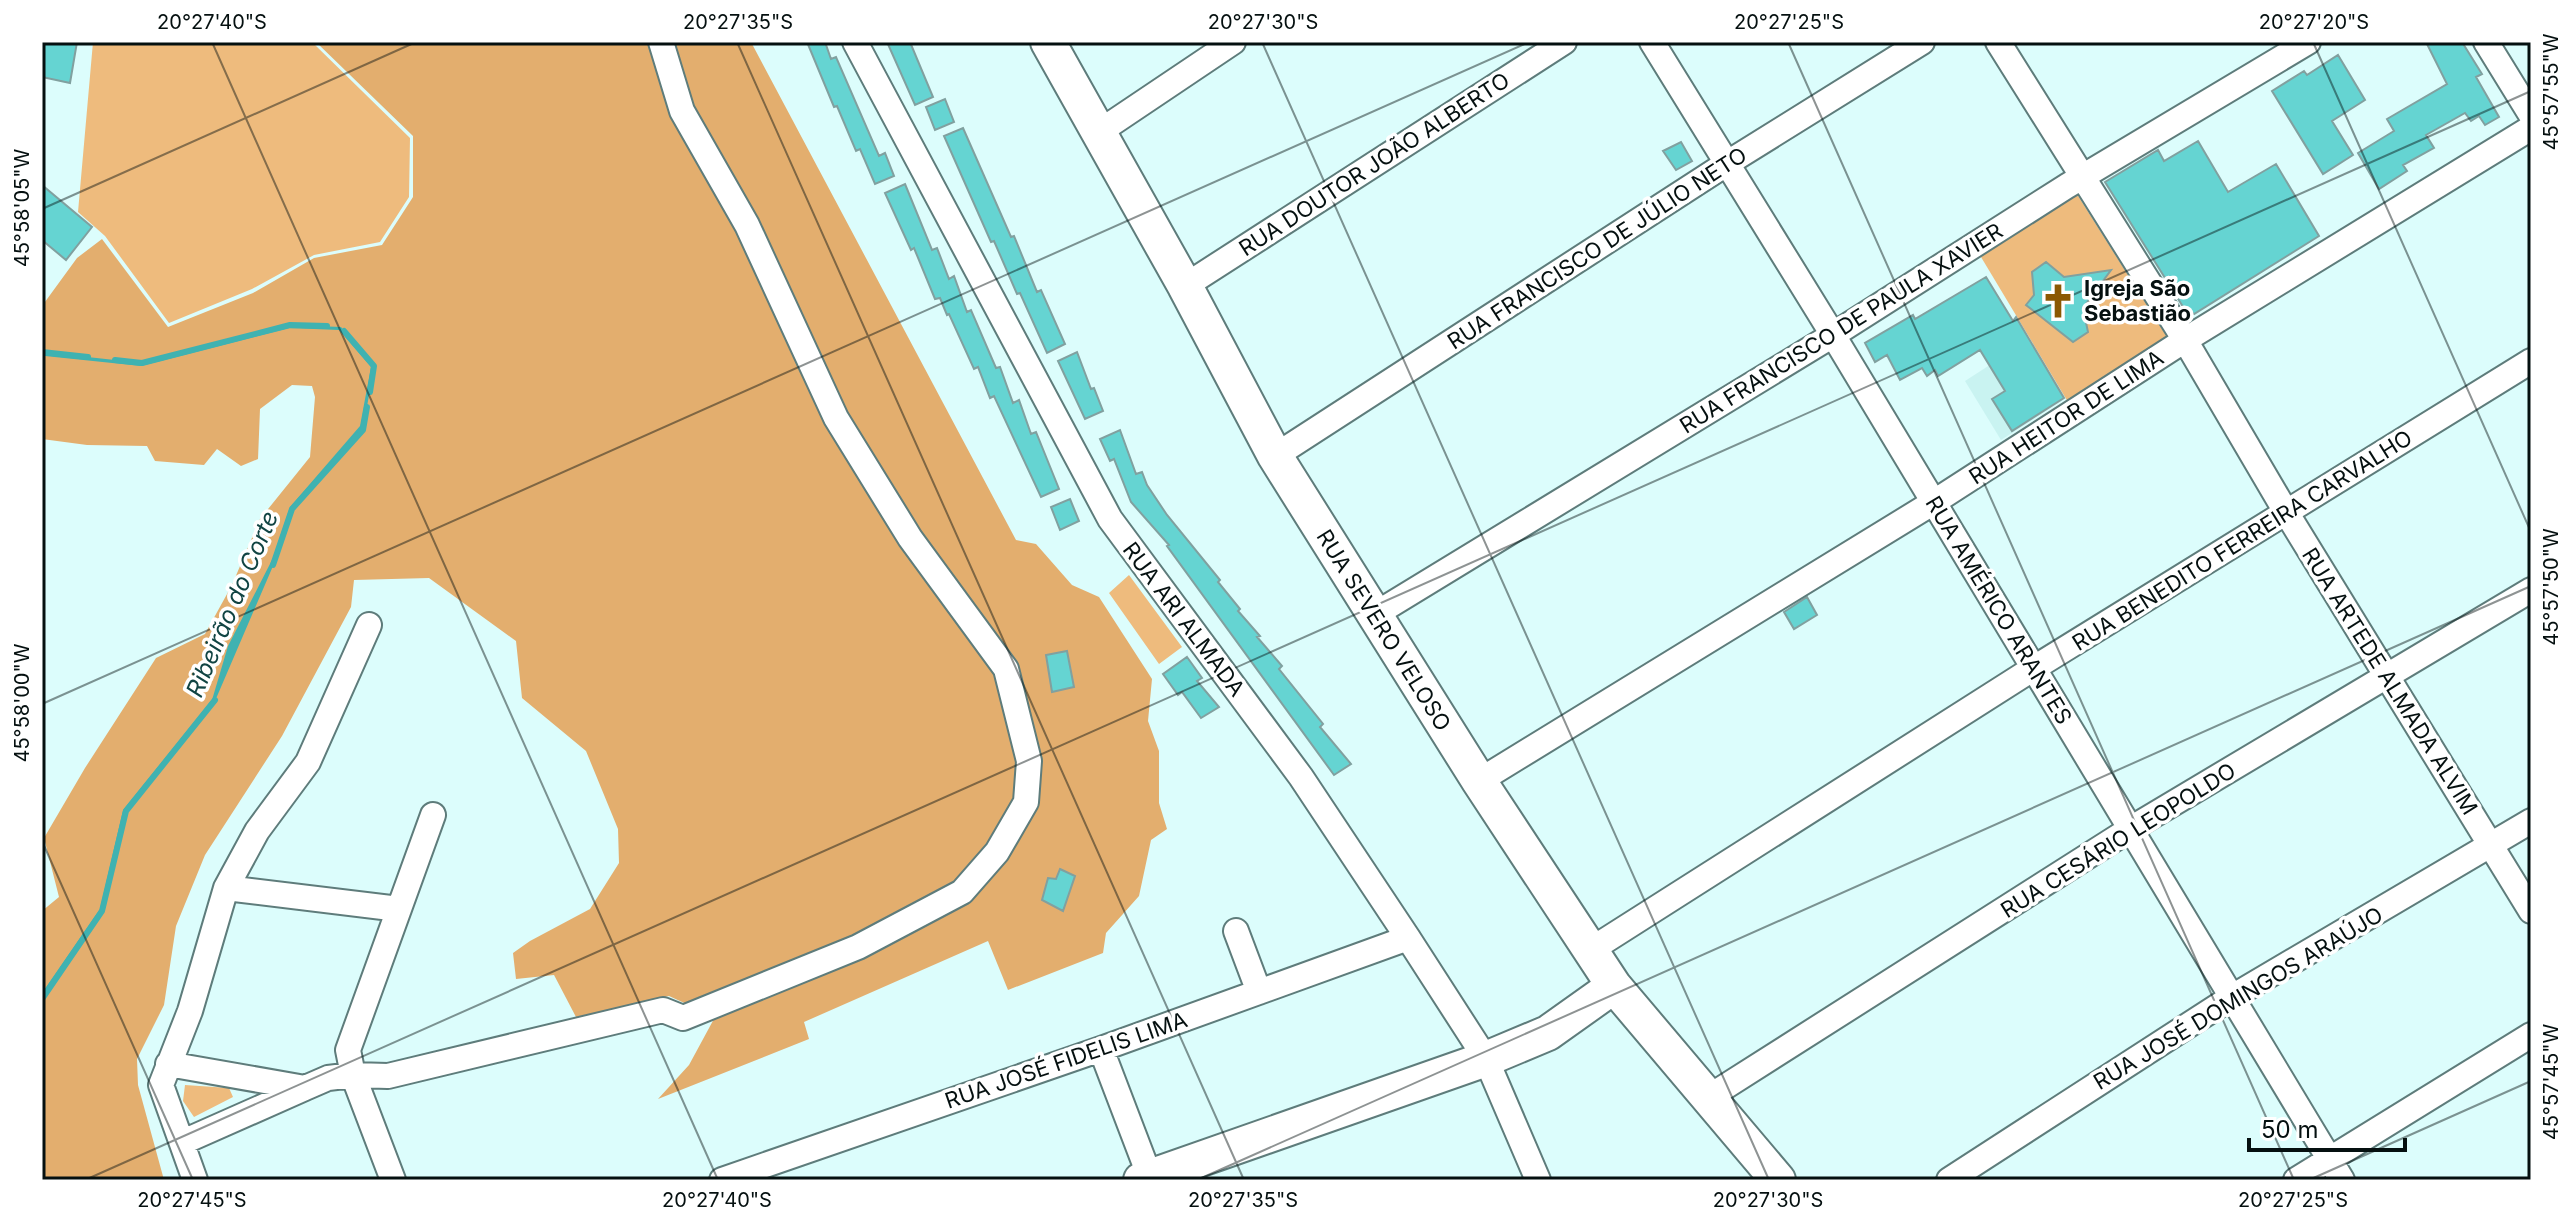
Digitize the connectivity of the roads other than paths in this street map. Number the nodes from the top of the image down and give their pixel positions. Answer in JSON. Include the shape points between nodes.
{"nodes":[{"id":1,"x":661,"y":42,"type":"edge"},
{"id":2,"x":855,"y":42,"type":"edge"},
{"id":3,"x":1048,"y":42,"type":"edge"},
{"id":4,"x":1233,"y":42,"type":"edge"},
{"id":5,"x":1564,"y":42,"type":"edge"},
{"id":6,"x":1652,"y":42,"type":"edge"},
{"id":7,"x":1922,"y":42,"type":"edge"},
{"id":8,"x":1998,"y":42,"type":"edge"},
{"id":9,"x":2308,"y":42,"type":"edge"},
{"id":10,"x":2486,"y":42,"type":"edge"},
{"id":11,"x":2531,"y":115,"type":"edge"},
{"id":12,"x":2531,"y":128,"type":"edge"},
{"id":13,"x":1099,"y":132,"type":"junction"},
{"id":14,"x":1726,"y":164,"type":"junction"},
{"id":15,"x":2083,"y":177,"type":"junction"},
{"id":16,"x":1185,"y":286,"type":"junction"},
{"id":17,"x":1833,"y":335,"type":"junction"},
{"id":18,"x":2185,"y":340,"type":"junction"},
{"id":19,"x":2531,"y":361,"type":"edge"},
{"id":20,"x":1275,"y":456,"type":"junction"},
{"id":21,"x":1934,"y":502,"type":"junction"},
{"id":22,"x":2286,"y":512,"type":"junction"},
{"id":23,"x":2531,"y":590,"type":"edge"},
{"id":24,"x":1374,"y":615,"type":"junction"},
{"id":25,"x":369,"y":625,"type":"dead end"},
{"id":26,"x":2034,"y":668,"type":"junction"},
{"id":27,"x":2387,"y":678,"type":"junction"},
{"id":28,"x":1479,"y":781,"type":"junction"},
{"id":29,"x":433,"y":815,"type":"dead end"},
{"id":30,"x":2531,"y":821,"type":"edge"},
{"id":31,"x":2132,"y":828,"type":"junction"},
{"id":32,"x":2491,"y":846,"type":"junction"},
{"id":33,"x":226,"y":888,"type":"junction"},
{"id":34,"x":399,"y":909,"type":"junction"},
{"id":35,"x":2531,"y":911,"type":"edge"},
{"id":36,"x":1236,"y":931,"type":"dead end"},
{"id":37,"x":1408,"y":938,"type":"junction"},
{"id":38,"x":1589,"y":951,"type":"junction"},
{"id":39,"x":1614,"y":986,"type":"junction"},
{"id":40,"x":1259,"y":992,"type":"junction"},
{"id":41,"x":2232,"y":997,"type":"junction"},
{"id":42,"x":2531,"y":1035,"type":"edge"},
{"id":43,"x":1101,"y":1049,"type":"junction"},
{"id":44,"x":1486,"y":1059,"type":"junction"},
{"id":45,"x":168,"y":1064,"type":"junction"},
{"id":46,"x":353,"y":1075,"type":"junction"},
{"id":47,"x":305,"y":1088,"type":"junction"},
{"id":48,"x":1709,"y":1097,"type":"junction"},
{"id":49,"x":183,"y":1142,"type":"junction"},
{"id":50,"x":2330,"y":1158,"type":"junction"},
{"id":51,"x":768,"y":1172,"type":"edge"},
{"id":52,"x":1147,"y":1179,"type":"edge"},
{"id":53,"x":195,"y":1180,"type":"edge"},
{"id":54,"x":393,"y":1180,"type":"edge"},
{"id":55,"x":722,"y":1180,"type":"edge"},
{"id":56,"x":1538,"y":1180,"type":"edge"},
{"id":57,"x":1778,"y":1180,"type":"edge"},
{"id":58,"x":1949,"y":1180,"type":"edge"},
{"id":59,"x":2296,"y":1180,"type":"edge"},
{"id":60,"x":2342,"y":1180,"type":"edge"}],
"edges":[{"from":1,"to":46,"type":"street","via":[[682,111],[747,225],[836,418],[910,538],[1006,669],[1029,761],[1026,802],[997,852],[962,892],[858,947],[697,1013],[683,1018],[663,1010],[388,1076]]},
{"from":2,"to":37,"type":"street","name":"RUA ARI ALMADA","via":[[1110,519],[1301,777]]},
{"from":3,"to":13,"type":"street","name":"RUA SEVERO VELOSO"},
{"from":4,"to":13,"type":"street"},
{"from":5,"to":16,"type":"street","name":"RUA DOUTOR JOÃO ALBERTO"},
{"from":6,"to":14,"type":"street","name":"RUA AMÉRICO ARANTES"},
{"from":7,"to":14,"type":"street","name":"RUA FRANCISCO DE JÚLIO NETO"},
{"from":8,"to":15,"type":"street","name":"RUA ARTEDE ALMADA ALVIM"},
{"from":9,"to":15,"type":"street","name":"RUA FRANCISCO DE PAULA XAVIER"},
{"from":10,"to":11,"type":"street"},
{"from":12,"to":18,"type":"street","name":"RUA HEITOR DE LIMA"},
{"from":13,"to":16,"type":"street","name":"RUA SEVERO VELOSO"},
{"from":14,"to":17,"type":"street","name":"RUA AMÉRICO ARANTES"},
{"from":14,"to":20,"type":"street","name":"RUA FRANCISCO DE JÚLIO NETO"},
{"from":15,"to":17,"type":"street","name":"RUA FRANCISCO DE PAULA XAVIER"},
{"from":15,"to":18,"type":"street","name":"RUA ARTEDE ALMADA ALVIM"},
{"from":16,"to":20,"type":"street","name":"RUA SEVERO VELOSO"},
{"from":17,"to":21,"type":"street","name":"RUA AMÉRICO ARANTES"},
{"from":17,"to":24,"type":"street","name":"RUA FRANCISCO DE PAULA XAVIER"},
{"from":18,"to":21,"type":"street","name":"RUA HEITOR DE LIMA"},
{"from":18,"to":22,"type":"street","name":"RUA ARTEDE ALMADA ALVIM"},
{"from":19,"to":22,"type":"street","name":"RUA BENEDITO FERREIRA CARVALHO"},
{"from":20,"to":24,"type":"street","name":"RUA SEVERO VELOSO"},
{"from":21,"to":26,"type":"street","name":"RUA AMÉRICO ARANTES"},
{"from":21,"to":28,"type":"street","name":"RUA HEITOR DE LIMA"},
{"from":22,"to":26,"type":"street","name":"RUA BENEDITO FERREIRA CARVALHO"},
{"from":22,"to":27,"type":"street","name":"RUA ARTEDE ALMADA ALVIM"},
{"from":23,"to":27,"type":"street","name":"RUA CESÁRIO LEOPOLDO"},
{"from":24,"to":28,"type":"street","name":"RUA SEVERO VELOSO"},
{"from":25,"to":33,"type":"street","via":[[308,762],[257,831]]},
{"from":26,"to":31,"type":"street","name":"RUA AMÉRICO ARANTES"},
{"from":26,"to":38,"type":"street","name":"RUA BENEDITO FERREIRA CARVALHO"},
{"from":27,"to":31,"type":"street","name":"RUA CESÁRIO LEOPOLDO"},
{"from":27,"to":32,"type":"street","name":"RUA ARTEDE ALMADA ALVIM"},
{"from":28,"to":38,"type":"street","name":"RUA SEVERO VELOSO"},
{"from":29,"to":34,"type":"street"},
{"from":30,"to":32,"type":"street","name":"RUA JOSÉ DOMINGOS ARAÚJO"},
{"from":31,"to":41,"type":"street","name":"RUA AMÉRICO ARANTES"},
{"from":31,"to":48,"type":"street","name":"RUA CESÁRIO LEOPOLDO"},
{"from":32,"to":35,"type":"street","name":"RUA ARTEDE ALMADA ALVIM"},
{"from":32,"to":41,"type":"street","name":"RUA JOSÉ DOMINGOS ARAÚJO"},
{"from":33,"to":34,"type":"street"},
{"from":33,"to":45,"type":"street","via":[[190,1011]]},
{"from":34,"to":46,"type":"street","via":[[348,1050]]},
{"from":36,"to":40,"type":"street"},
{"from":37,"to":40,"type":"street","name":"RUA JOSÉ FIDELIS LIMA"},
{"from":37,"to":44,"type":"street","name":"RUA ARI ALMADA"},
{"from":38,"to":39,"type":"street","name":"RUA SEVERO VELOSO"},
{"from":39,"to":44,"type":"street","via":[[1548,1033]]},
{"from":39,"to":48,"type":"street","name":"RUA SEVERO VELOSO"},
{"from":40,"to":43,"type":"street","name":"RUA JOSÉ FIDELIS LIMA"},
{"from":41,"to":50,"type":"street","name":"RUA AMÉRICO ARANTES"},
{"from":41,"to":58,"type":"street","name":"RUA JOSÉ DOMINGOS ARAÚJO"},
{"from":42,"to":50,"type":"street"},
{"from":43,"to":51,"type":"street","name":"RUA JOSÉ FIDELIS LIMA"},
{"from":43,"to":52,"type":"street"},
{"from":44,"to":52,"type":"street"},
{"from":44,"to":56,"type":"street","name":"RUA ARI ALMADA"},
{"from":45,"to":47,"type":"street"},
{"from":45,"to":49,"type":"street","via":[[161,1085]]},
{"from":46,"to":47,"type":"street"},
{"from":46,"to":54,"type":"street"},
{"from":47,"to":49,"type":"street"},
{"from":48,"to":57,"type":"street","name":"RUA SEVERO VELOSO"},
{"from":49,"to":53,"type":"street"},
{"from":50,"to":59,"type":"street"},
{"from":50,"to":60,"type":"street","name":"RUA AMÉRICO ARANTES"},
{"from":51,"to":55,"type":"street","name":"RUA JOSÉ FIDELIS LIMA"}]}
